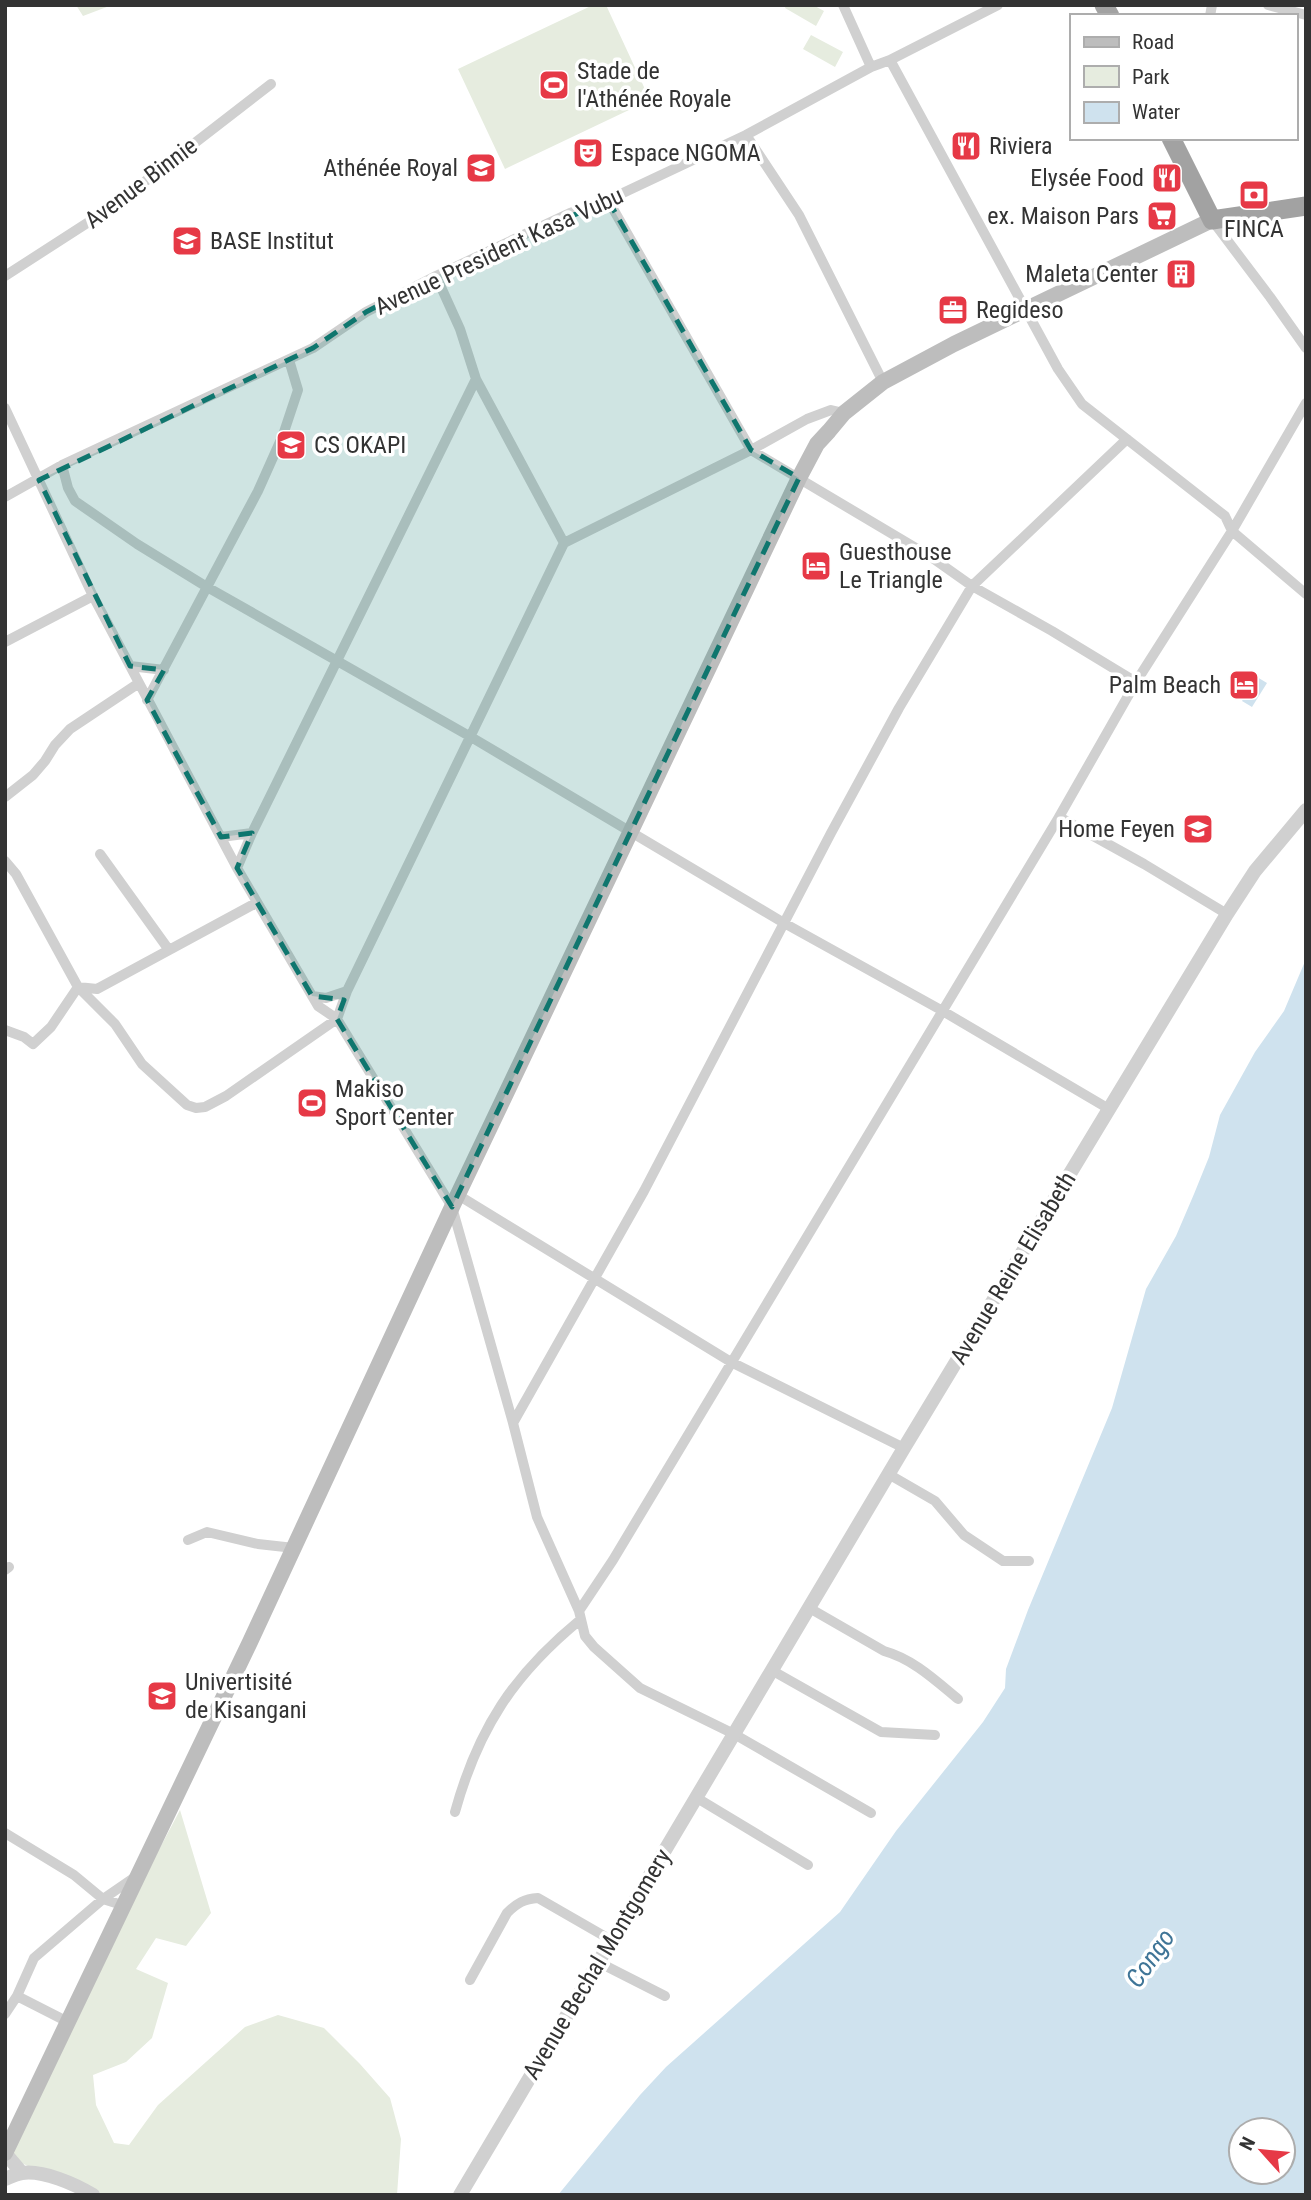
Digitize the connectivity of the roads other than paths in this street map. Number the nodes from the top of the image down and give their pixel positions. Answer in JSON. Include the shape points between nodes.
{"nodes":[{"id":1,"x":843,"y":5,"type":"edge"},
{"id":2,"x":998,"y":5,"type":"edge"},
{"id":3,"x":1268,"y":5,"type":"edge"},
{"id":4,"x":1306,"y":15,"type":"edge"},
{"id":5,"x":890,"y":60,"type":"junction"},
{"id":6,"x":871,"y":67,"type":"junction"},
{"id":7,"x":271,"y":84,"type":"dead end"},
{"id":8,"x":746,"y":135,"type":"junction"},
{"id":9,"x":1172,"y":140,"type":"edge"},
{"id":10,"x":608,"y":201,"type":"junction"},
{"id":11,"x":1306,"y":206,"type":"edge"},
{"id":12,"x":1212,"y":219,"type":"junction"},
{"id":13,"x":5,"y":276,"type":"edge"},
{"id":14,"x":436,"y":276,"type":"junction"},
{"id":15,"x":1028,"y":310,"type":"junction"},
{"id":16,"x":1306,"y":348,"type":"edge"},
{"id":17,"x":289,"y":360,"type":"junction"},
{"id":18,"x":476,"y":379,"type":"junction"},
{"id":19,"x":883,"y":382,"type":"junction"},
{"id":20,"x":1306,"y":403,"type":"edge"},
{"id":21,"x":5,"y":408,"type":"edge"},
{"id":22,"x":844,"y":414,"type":"junction"},
{"id":23,"x":1127,"y":439,"type":"junction"},
{"id":24,"x":751,"y":450,"type":"junction"},
{"id":25,"x":62,"y":465,"type":"junction"},
{"id":26,"x":799,"y":478,"type":"junction"},
{"id":27,"x":39,"y":480,"type":"junction"},
{"id":28,"x":5,"y":497,"type":"edge"},
{"id":29,"x":1232,"y":531,"type":"junction"},
{"id":30,"x":564,"y":543,"type":"junction"},
{"id":31,"x":972,"y":586,"type":"junction"},
{"id":32,"x":207,"y":587,"type":"junction"},
{"id":33,"x":1306,"y":594,"type":"edge"},
{"id":34,"x":93,"y":596,"type":"junction"},
{"id":35,"x":6,"y":640,"type":"edge"},
{"id":36,"x":337,"y":660,"type":"junction"},
{"id":37,"x":130,"y":666,"type":"junction"},
{"id":38,"x":164,"y":670,"type":"junction"},
{"id":39,"x":1136,"y":682,"type":"junction"},
{"id":40,"x":139,"y":683,"type":"junction"},
{"id":41,"x":147,"y":699,"type":"junction"},
{"id":42,"x":471,"y":737,"type":"junction"},
{"id":43,"x":5,"y":797,"type":"edge"},
{"id":44,"x":1306,"y":810,"type":"edge"},
{"id":45,"x":1059,"y":817,"type":"junction"},
{"id":46,"x":252,"y":832,"type":"junction"},
{"id":47,"x":632,"y":832,"type":"junction"},
{"id":48,"x":221,"y":837,"type":"junction"},
{"id":49,"x":100,"y":854,"type":"dead end"},
{"id":50,"x":5,"y":861,"type":"edge"},
{"id":51,"x":237,"y":868,"type":"junction"},
{"id":52,"x":256,"y":903,"type":"junction"},
{"id":53,"x":1227,"y":914,"type":"junction"},
{"id":54,"x":784,"y":923,"type":"junction"},
{"id":55,"x":169,"y":950,"type":"junction"},
{"id":56,"x":78,"y":987,"type":"junction"},
{"id":57,"x":347,"y":991,"type":"junction"},
{"id":58,"x":312,"y":996,"type":"junction"},
{"id":59,"x":942,"y":1010,"type":"junction"},
{"id":60,"x":337,"y":1019,"type":"junction"},
{"id":61,"x":5,"y":1030,"type":"edge"},
{"id":62,"x":1109,"y":1110,"type":"junction"},
{"id":63,"x":455,"y":1201,"type":"junction"},
{"id":64,"x":595,"y":1279,"type":"junction"},
{"id":65,"x":730,"y":1362,"type":"junction"},
{"id":66,"x":513,"y":1423,"type":"junction"},
{"id":67,"x":904,"y":1448,"type":"junction"},
{"id":68,"x":890,"y":1475,"type":"junction"},
{"id":69,"x":188,"y":1540,"type":"dead end"},
{"id":70,"x":294,"y":1548,"type":"junction"},
{"id":71,"x":1028,"y":1561,"type":"dead end"},
{"id":72,"x":811,"y":1608,"type":"junction"},
{"id":73,"x":579,"y":1615,"type":"junction"},
{"id":74,"x":773,"y":1671,"type":"junction"},
{"id":75,"x":958,"y":1699,"type":"dead end"},
{"id":76,"x":734,"y":1734,"type":"junction"},
{"id":77,"x":935,"y":1735,"type":"dead end"},
{"id":78,"x":697,"y":1798,"type":"junction"},
{"id":79,"x":455,"y":1812,"type":"dead end"},
{"id":80,"x":871,"y":1813,"type":"dead end"},
{"id":81,"x":5,"y":1833,"type":"edge"},
{"id":82,"x":808,"y":1865,"type":"dead end"},
{"id":83,"x":140,"y":1873,"type":"junction"},
{"id":84,"x":103,"y":1899,"type":"junction"},
{"id":85,"x":125,"y":1906,"type":"junction"},
{"id":86,"x":611,"y":1940,"type":"junction"},
{"id":87,"x":597,"y":1962,"type":"junction"},
{"id":88,"x":470,"y":1980,"type":"dead end"},
{"id":89,"x":17,"y":1996,"type":"junction"},
{"id":90,"x":665,"y":1996,"type":"dead end"},
{"id":91,"x":5,"y":2014,"type":"edge"},
{"id":92,"x":68,"y":2022,"type":"junction"},
{"id":93,"x":5,"y":2153,"type":"edge"},
{"id":94,"x":22,"y":2173,"type":"junction"},
{"id":95,"x":5,"y":2179,"type":"edge"},
{"id":96,"x":93,"y":2195,"type":"edge"},
{"id":97,"x":460,"y":2195,"type":"edge"}],
"edges":[{"from":1,"to":6,"type":"street"},
{"from":2,"to":5,"type":"street","name":"Avenue President Kasa Vubu"},
{"from":3,"to":4,"type":"street"},
{"from":5,"to":6,"type":"street","name":"Avenue President Kasa Vubu"},
{"from":5,"to":15,"type":"street"},
{"from":6,"to":8,"type":"street","name":"Avenue President Kasa Vubu"},
{"from":7,"to":13,"type":"street","name":"Avenue Binnie","via":[[112,207]]},
{"from":8,"to":10,"type":"street","name":"Avenue President Kasa Vubu"},
{"from":8,"to":19,"type":"street","via":[[799,215]]},
{"from":9,"to":12,"type":"highway"},
{"from":10,"to":14,"type":"street","name":"Avenue President Kasa Vubu","via":[[570,213]]},
{"from":10,"to":24,"type":"street"},
{"from":11,"to":12,"type":"highway"},
{"from":12,"to":15,"type":"main road"},
{"from":12,"to":16,"type":"street"},
{"from":14,"to":17,"type":"street","name":"Avenue President Kasa Vubu"},
{"from":14,"to":18,"type":"street"},
{"from":15,"to":19,"type":"main road"},
{"from":15,"to":23,"type":"street","via":[[1082,404]]},
{"from":17,"to":25,"type":"street","name":"Avenue President Kasa Vubu"},
{"from":17,"to":32,"type":"street","via":[[298,390],[283,435]]},
{"from":18,"to":30,"type":"street"},
{"from":18,"to":36,"type":"street"},
{"from":19,"to":22,"type":"main road"},
{"from":20,"to":29,"type":"street"},
{"from":21,"to":27,"type":"street"},
{"from":22,"to":24,"type":"street","via":[[831,410],[807,419]]},
{"from":22,"to":26,"type":"main road","via":[[817,444]]},
{"from":23,"to":29,"type":"street","via":[[1225,516]]},
{"from":23,"to":31,"type":"street"},
{"from":24,"to":26,"type":"street"},
{"from":24,"to":30,"type":"street"},
{"from":25,"to":27,"type":"street","name":"Avenue President Kasa Vubu"},
{"from":25,"to":32,"type":"street","via":[[75,501]]},
{"from":26,"to":31,"type":"street"},
{"from":26,"to":47,"type":"main road"},
{"from":27,"to":28,"type":"street","name":"Avenue President Kasa Vubu"},
{"from":27,"to":34,"type":"street"},
{"from":29,"to":33,"type":"street"},
{"from":29,"to":39,"type":"street"},
{"from":30,"to":42,"type":"street"},
{"from":31,"to":39,"type":"street"},
{"from":31,"to":54,"type":"street"},
{"from":32,"to":36,"type":"street"},
{"from":32,"to":38,"type":"street"},
{"from":34,"to":35,"type":"street"},
{"from":34,"to":37,"type":"street"},
{"from":36,"to":42,"type":"street"},
{"from":36,"to":46,"type":"street"},
{"from":37,"to":38,"type":"street"},
{"from":37,"to":40,"type":"street"},
{"from":38,"to":41,"type":"street"},
{"from":39,"to":45,"type":"street"},
{"from":40,"to":41,"type":"street"},
{"from":40,"to":43,"type":"street","via":[[70,729],[33,775]]},
{"from":41,"to":48,"type":"street"},
{"from":42,"to":47,"type":"street"},
{"from":42,"to":57,"type":"street"},
{"from":44,"to":53,"type":"street","name":"Avenue Reine Elisabeth","via":[[1255,871]]},
{"from":45,"to":53,"type":"street"},
{"from":45,"to":59,"type":"street"},
{"from":46,"to":48,"type":"street"},
{"from":46,"to":51,"type":"street"},
{"from":47,"to":54,"type":"street"},
{"from":47,"to":63,"type":"main road"},
{"from":48,"to":51,"type":"street"},
{"from":49,"to":55,"type":"street"},
{"from":50,"to":56,"type":"street"},
{"from":51,"to":52,"type":"street"},
{"from":52,"to":55,"type":"street"},
{"from":52,"to":58,"type":"street"},
{"from":53,"to":62,"type":"street","name":"Avenue Reine Elisabeth"},
{"from":54,"to":59,"type":"street"},
{"from":54,"to":64,"type":"street"},
{"from":55,"to":56,"type":"street","via":[[97,989]]},
{"from":56,"to":60,"type":"street","via":[[116,1024],[142,1064],[180,1101],[196,1108],[226,1096]]},
{"from":56,"to":61,"type":"street","via":[[33,1044]]},
{"from":57,"to":58,"type":"street","via":[[326,998]]},
{"from":57,"to":60,"type":"street"},
{"from":58,"to":60,"type":"street"},
{"from":59,"to":62,"type":"street"},
{"from":59,"to":65,"type":"street"},
{"from":60,"to":63,"type":"street"},
{"from":62,"to":67,"type":"street","name":"Avenue Reine Elisabeth"},
{"from":63,"to":64,"type":"street"},
{"from":63,"to":66,"type":"street"},
{"from":63,"to":70,"type":"main road"},
{"from":64,"to":65,"type":"street"},
{"from":64,"to":66,"type":"street"},
{"from":65,"to":67,"type":"street"},
{"from":65,"to":73,"type":"street"},
{"from":66,"to":73,"type":"street","via":[[537,1517]]},
{"from":67,"to":68,"type":"street","name":"Avenue Reine Elisabeth"},
{"from":68,"to":71,"type":"street","via":[[934,1501],[964,1535],[1003,1561]]},
{"from":68,"to":72,"type":"street","name":"Avenue Reine Elisabeth"},
{"from":69,"to":70,"type":"street","via":[[207,1532]]},
{"from":70,"to":83,"type":"main road"},
{"from":72,"to":74,"type":"street","name":"Avenue Reine Elisabeth"},
{"from":72,"to":75,"type":"street","via":[[922,1669]]},
{"from":73,"to":76,"type":"street","via":[[594,1647],[640,1688]]},
{"from":73,"to":79,"type":"street","via":[[522,1676],[495,1714],[466,1772]]},
{"from":74,"to":76,"type":"street","name":"Avenue Reine Elisabeth"},
{"from":74,"to":77,"type":"street","via":[[881,1732]]},
{"from":76,"to":78,"type":"street","name":"Avenue Bechal Montgomery"},
{"from":76,"to":80,"type":"street"},
{"from":78,"to":82,"type":"street"},
{"from":78,"to":86,"type":"street","name":"Avenue Bechal Montgomery"},
{"from":81,"to":84,"type":"street","via":[[74,1875]]},
{"from":83,"to":84,"type":"street"},
{"from":83,"to":85,"type":"main road"},
{"from":84,"to":85,"type":"street"},
{"from":84,"to":89,"type":"street","via":[[34,1958]]},
{"from":85,"to":92,"type":"main road"},
{"from":86,"to":87,"type":"street","name":"Avenue Bechal Montgomery"},
{"from":86,"to":88,"type":"street","via":[[538,1898],[526,1899],[507,1913]]},
{"from":87,"to":90,"type":"street"},
{"from":87,"to":97,"type":"street","name":"Avenue Bechal Montgomery"},
{"from":89,"to":91,"type":"street"},
{"from":89,"to":92,"type":"street"},
{"from":92,"to":93,"type":"main road"},
{"from":93,"to":94,"type":"street"},
{"from":94,"to":95,"type":"street"},
{"from":94,"to":96,"type":"street","via":[[54,2177]]}]}
